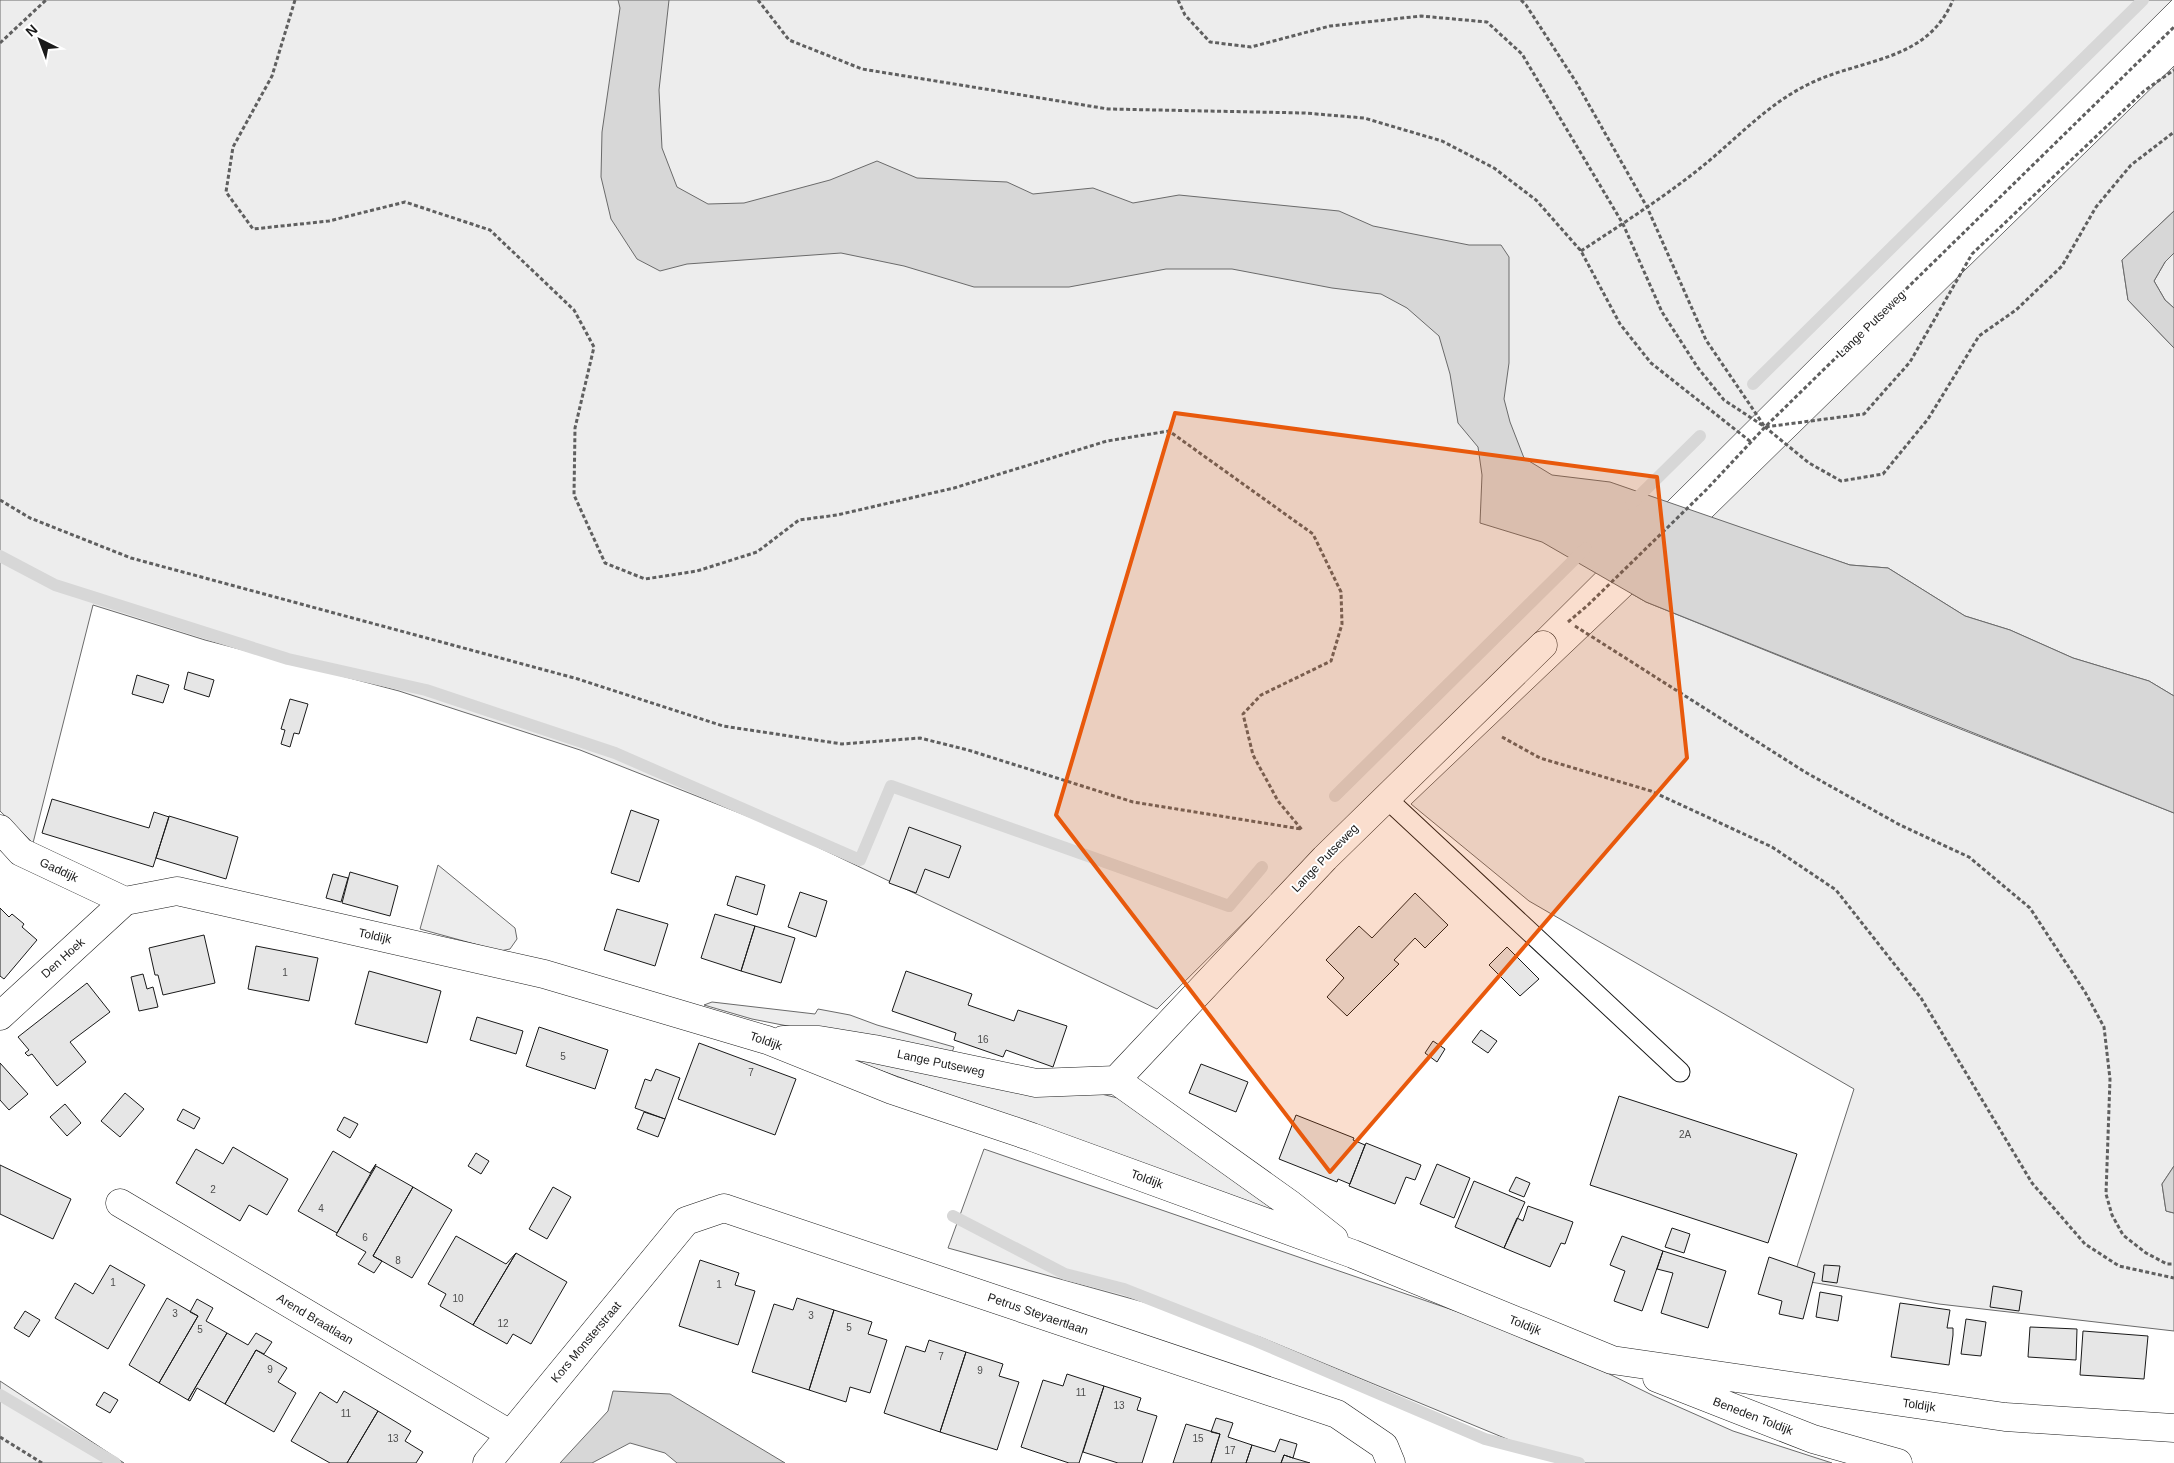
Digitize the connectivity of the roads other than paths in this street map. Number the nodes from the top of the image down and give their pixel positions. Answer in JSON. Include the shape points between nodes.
{"nodes":[{"id":1,"x":1544,"y":645,"type":"dead end"},
{"id":2,"x":1385,"y":797,"type":"junction"},
{"id":3,"x":0,"y":828,"type":"edge"},
{"id":4,"x":11,"y":849,"type":"edge"},
{"id":5,"x":125,"y":901,"type":"junction"},
{"id":6,"x":0,"y":1016,"type":"edge"},
{"id":7,"x":767,"y":1040,"type":"junction"},
{"id":8,"x":1680,"y":1072,"type":"dead end"},
{"id":9,"x":1116,"y":1080,"type":"junction"},
{"id":10,"x":120,"y":1204,"type":"dead end"},
{"id":11,"x":686,"y":1221,"type":"joint"},
{"id":12,"x":1353,"y":1254,"type":"junction"},
{"id":13,"x":1612,"y":1360,"type":"junction"},
{"id":14,"x":2174,"y":1428,"type":"edge"},
{"id":15,"x":510,"y":1434,"type":"junction"},
{"id":16,"x":1387,"y":1454,"type":"edge"},
{"id":17,"x":487,"y":1463,"type":"edge"},
{"id":18,"x":1898,"y":1463,"type":"edge"}],
"edges":[{"from":1,"to":2,"type":"street","name":"Lange Putseweg"},
{"from":2,"to":8,"type":"lane"},
{"from":2,"to":9,"type":"street","name":"Lange Putseweg"},
{"from":3,"to":4,"type":"street","name":"Gaddijk"},
{"from":4,"to":5,"type":"street","name":"Gaddijk"},
{"from":5,"to":6,"type":"street","name":"Den Hoek"},
{"from":5,"to":7,"type":"street","name":"Toldijk","via":[[177,891],[544,974]]},
{"from":7,"to":9,"type":"street","name":"Lange Putseweg","via":[[819,1040],[1036,1083]]},
{"from":7,"to":12,"type":"street","name":"Toldijk","via":[[892,1090],[1032,1137]]},
{"from":9,"to":12,"type":"street","via":[[1291,1205]]},
{"from":10,"to":15,"type":"street","name":"Arend Braatlaan"},
{"from":11,"to":15,"type":"street","name":"Kors Monsterstraat"},
{"from":11,"to":16,"type":"street","name":"Petrus Steyaertlaan","via":[[724,1208],[1337,1414]]},
{"from":12,"to":13,"type":"street","name":"Toldijk"},
{"from":13,"to":14,"type":"street","name":"Toldijk","via":[[2005,1417]]},
{"from":13,"to":18,"type":"street","name":"Beneden Toldijk","via":[[1813,1439]]},
{"from":15,"to":17,"type":"street","name":"Kors Monsterstraat"}]}
